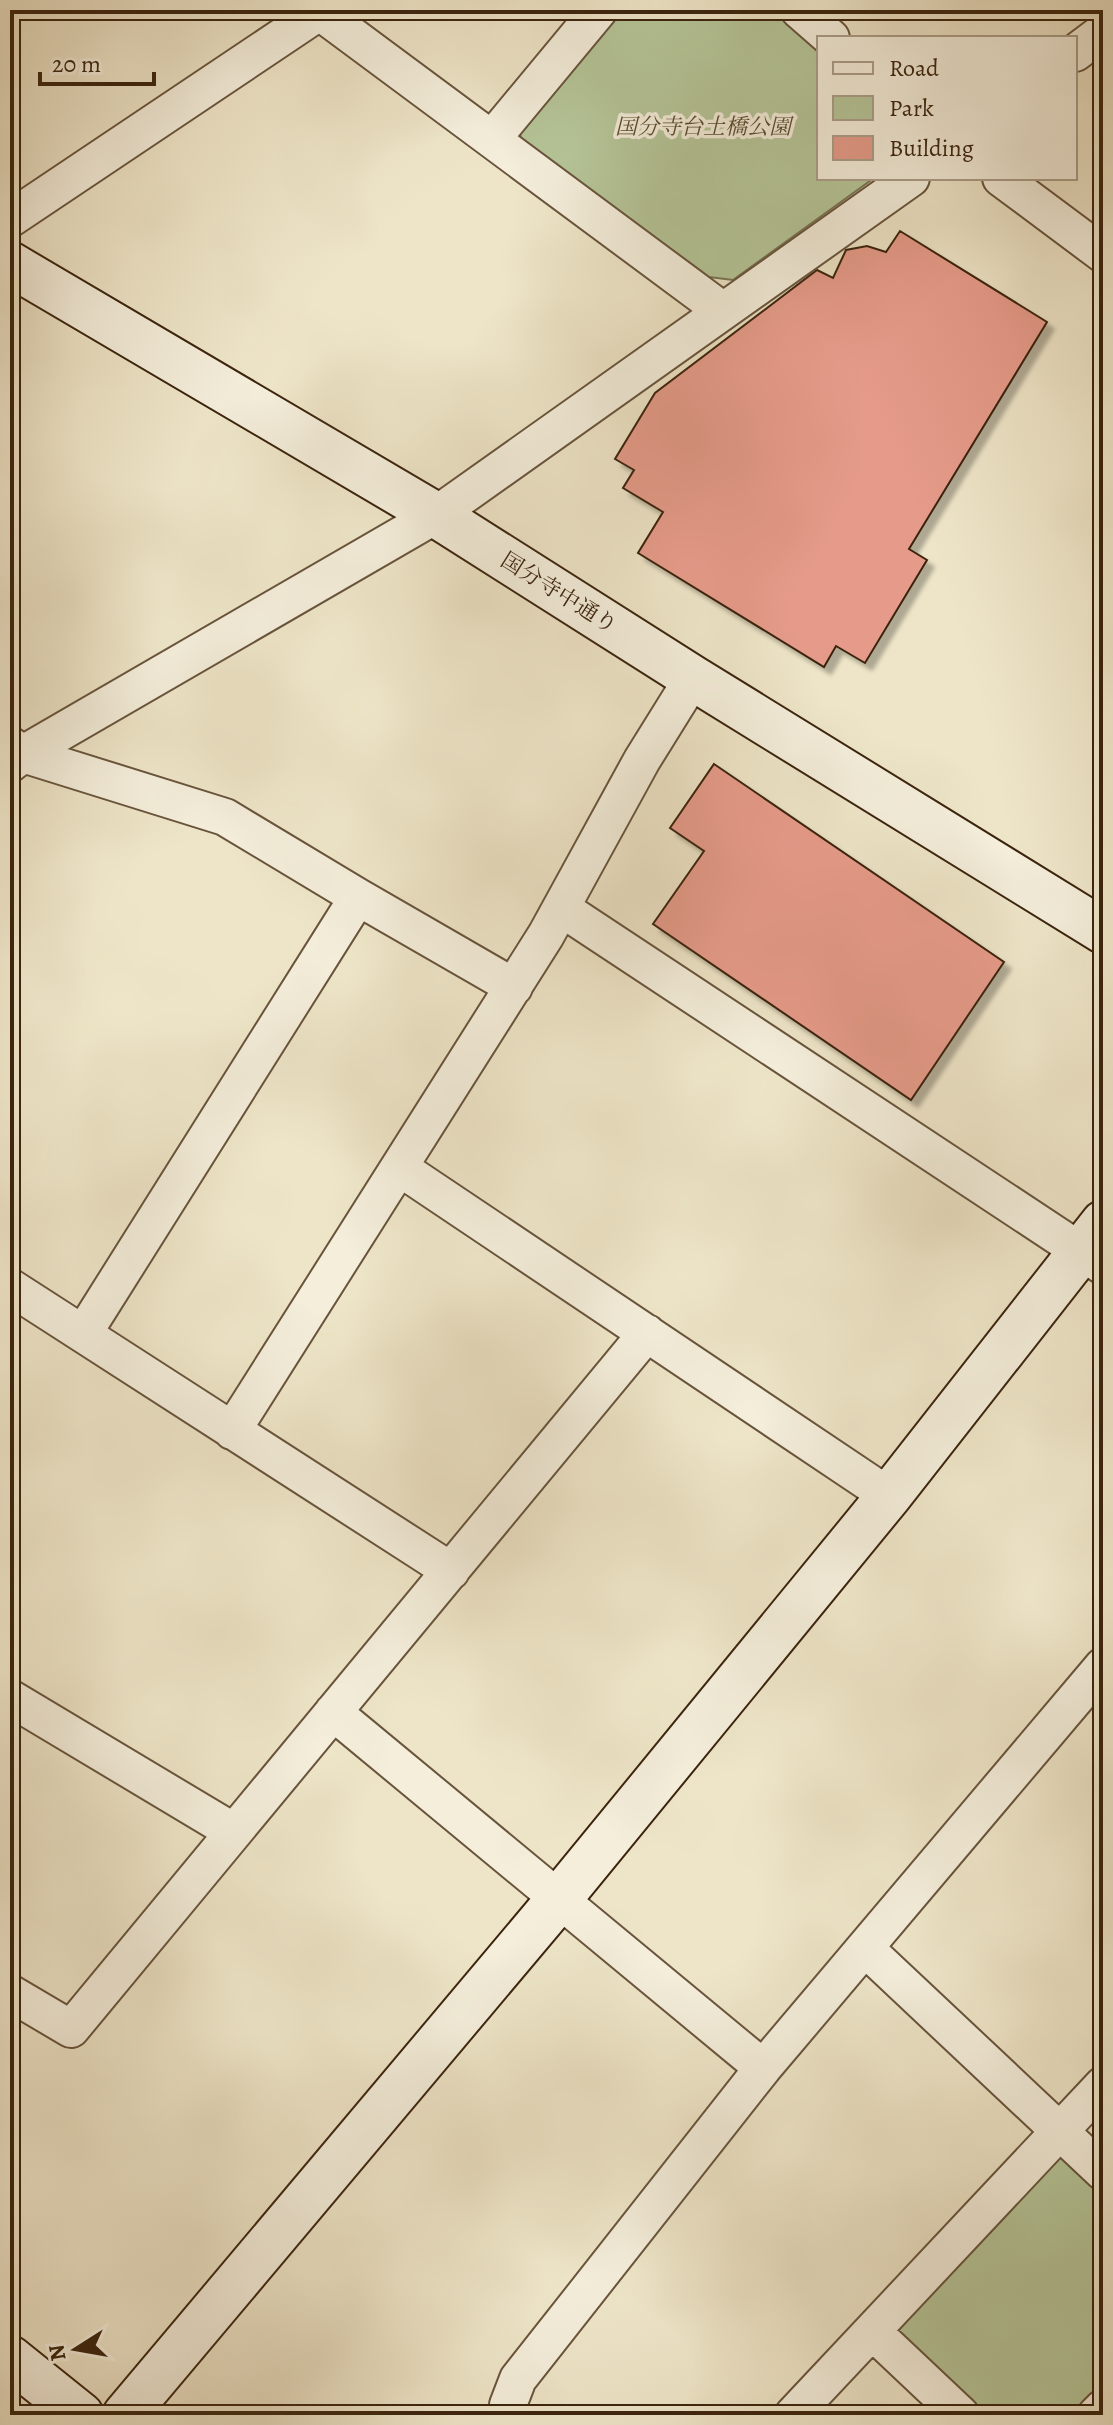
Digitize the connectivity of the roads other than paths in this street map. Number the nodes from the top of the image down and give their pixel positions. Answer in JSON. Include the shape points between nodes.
{"nodes":[{"id":1,"x":599,"y":10,"type":"edge"},
{"id":2,"x":799,"y":10,"type":"edge"},
{"id":3,"x":321,"y":11,"type":"edge"},
{"id":4,"x":1103,"y":32,"type":"edge"},
{"id":5,"x":829,"y":36,"type":"edge"},
{"id":6,"x":1077,"y":52,"type":"edge"},
{"id":7,"x":492,"y":139,"type":"junction"},
{"id":8,"x":908,"y":180,"type":"edge"},
{"id":9,"x":1004,"y":180,"type":"edge"},
{"id":10,"x":10,"y":219,"type":"edge"},
{"id":11,"x":1103,"y":254,"type":"edge"},
{"id":12,"x":10,"y":264,"type":"edge"},
{"id":13,"x":723,"y":311,"type":"junction"},
{"id":14,"x":436,"y":515,"type":"junction"},
{"id":15,"x":693,"y":678,"type":"junction"},
{"id":16,"x":14,"y":754,"type":"edge"},
{"id":17,"x":358,"y":897,"type":"junction"},
{"id":18,"x":561,"y":908,"type":"junction"},
{"id":19,"x":1103,"y":931,"type":"edge"},
{"id":20,"x":514,"y":987,"type":"junction"},
{"id":21,"x":400,"y":1168,"type":"junction"},
{"id":22,"x":1095,"y":1246,"type":"edge"},
{"id":23,"x":10,"y":1287,"type":"edge"},
{"id":24,"x":647,"y":1333,"type":"junction"},
{"id":25,"x":83,"y":1334,"type":"junction"},
{"id":26,"x":232,"y":1431,"type":"junction"},
{"id":27,"x":889,"y":1496,"type":"junction"},
{"id":28,"x":451,"y":1571,"type":"junction"},
{"id":29,"x":1103,"y":1666,"type":"edge"},
{"id":30,"x":10,"y":1698,"type":"edge"},
{"id":31,"x":333,"y":1712,"type":"junction"},
{"id":32,"x":234,"y":1832,"type":"junction"},
{"id":33,"x":559,"y":1899,"type":"junction"},
{"id":34,"x":866,"y":1949,"type":"junction"},
{"id":35,"x":10,"y":1993,"type":"edge"},
{"id":36,"x":763,"y":2068,"type":"junction"},
{"id":37,"x":1103,"y":2085,"type":"edge"},
{"id":38,"x":1060,"y":2131,"type":"junction"},
{"id":39,"x":1103,"y":2172,"type":"edge"},
{"id":40,"x":872,"y":2331,"type":"junction"},
{"id":41,"x":10,"y":2358,"type":"edge"},
{"id":42,"x":1103,"y":2408,"type":"edge"},
{"id":43,"x":81,"y":2415,"type":"edge"},
{"id":44,"x":125,"y":2415,"type":"edge"},
{"id":45,"x":510,"y":2415,"type":"edge"},
{"id":46,"x":793,"y":2415,"type":"edge"},
{"id":47,"x":961,"y":2415,"type":"edge"},
{"id":48,"x":1096,"y":2415,"type":"edge"}],
"edges":[{"from":1,"to":7,"type":"street"},
{"from":2,"to":5,"type":"street"},
{"from":3,"to":7,"type":"street"},
{"from":3,"to":10,"type":"street"},
{"from":4,"to":6,"type":"street"},
{"from":7,"to":13,"type":"street"},
{"from":8,"to":13,"type":"street"},
{"from":9,"to":11,"type":"street"},
{"from":12,"to":14,"type":"street","name":"国分寺中通り"},
{"from":13,"to":14,"type":"street"},
{"from":14,"to":15,"type":"street","name":"国分寺中通り"},
{"from":14,"to":16,"type":"street"},
{"from":15,"to":18,"type":"street"},
{"from":15,"to":19,"type":"street","name":"国分寺中通り"},
{"from":16,"to":17,"type":"street","via":[[225,817]]},
{"from":17,"to":20,"type":"street"},
{"from":17,"to":25,"type":"street"},
{"from":18,"to":20,"type":"street"},
{"from":18,"to":22,"type":"street"},
{"from":20,"to":21,"type":"street"},
{"from":21,"to":24,"type":"street"},
{"from":21,"to":26,"type":"street"},
{"from":22,"to":27,"type":"street"},
{"from":23,"to":25,"type":"street"},
{"from":24,"to":27,"type":"street"},
{"from":24,"to":28,"type":"street"},
{"from":25,"to":26,"type":"street"},
{"from":26,"to":28,"type":"street"},
{"from":27,"to":33,"type":"street"},
{"from":28,"to":31,"type":"street"},
{"from":29,"to":34,"type":"street"},
{"from":30,"to":32,"type":"street"},
{"from":31,"to":32,"type":"street"},
{"from":31,"to":33,"type":"street"},
{"from":32,"to":35,"type":"street","via":[[71,2029]]},
{"from":33,"to":36,"type":"street"},
{"from":33,"to":44,"type":"street"},
{"from":34,"to":36,"type":"street"},
{"from":34,"to":38,"type":"street"},
{"from":36,"to":45,"type":"street","via":[[518,2379],[508,2405]]},
{"from":37,"to":38,"type":"street"},
{"from":38,"to":39,"type":"street"},
{"from":38,"to":40,"type":"street"},
{"from":40,"to":46,"type":"street"},
{"from":40,"to":47,"type":"street"},
{"from":41,"to":43,"type":"street"},
{"from":42,"to":48,"type":"street"}]}
